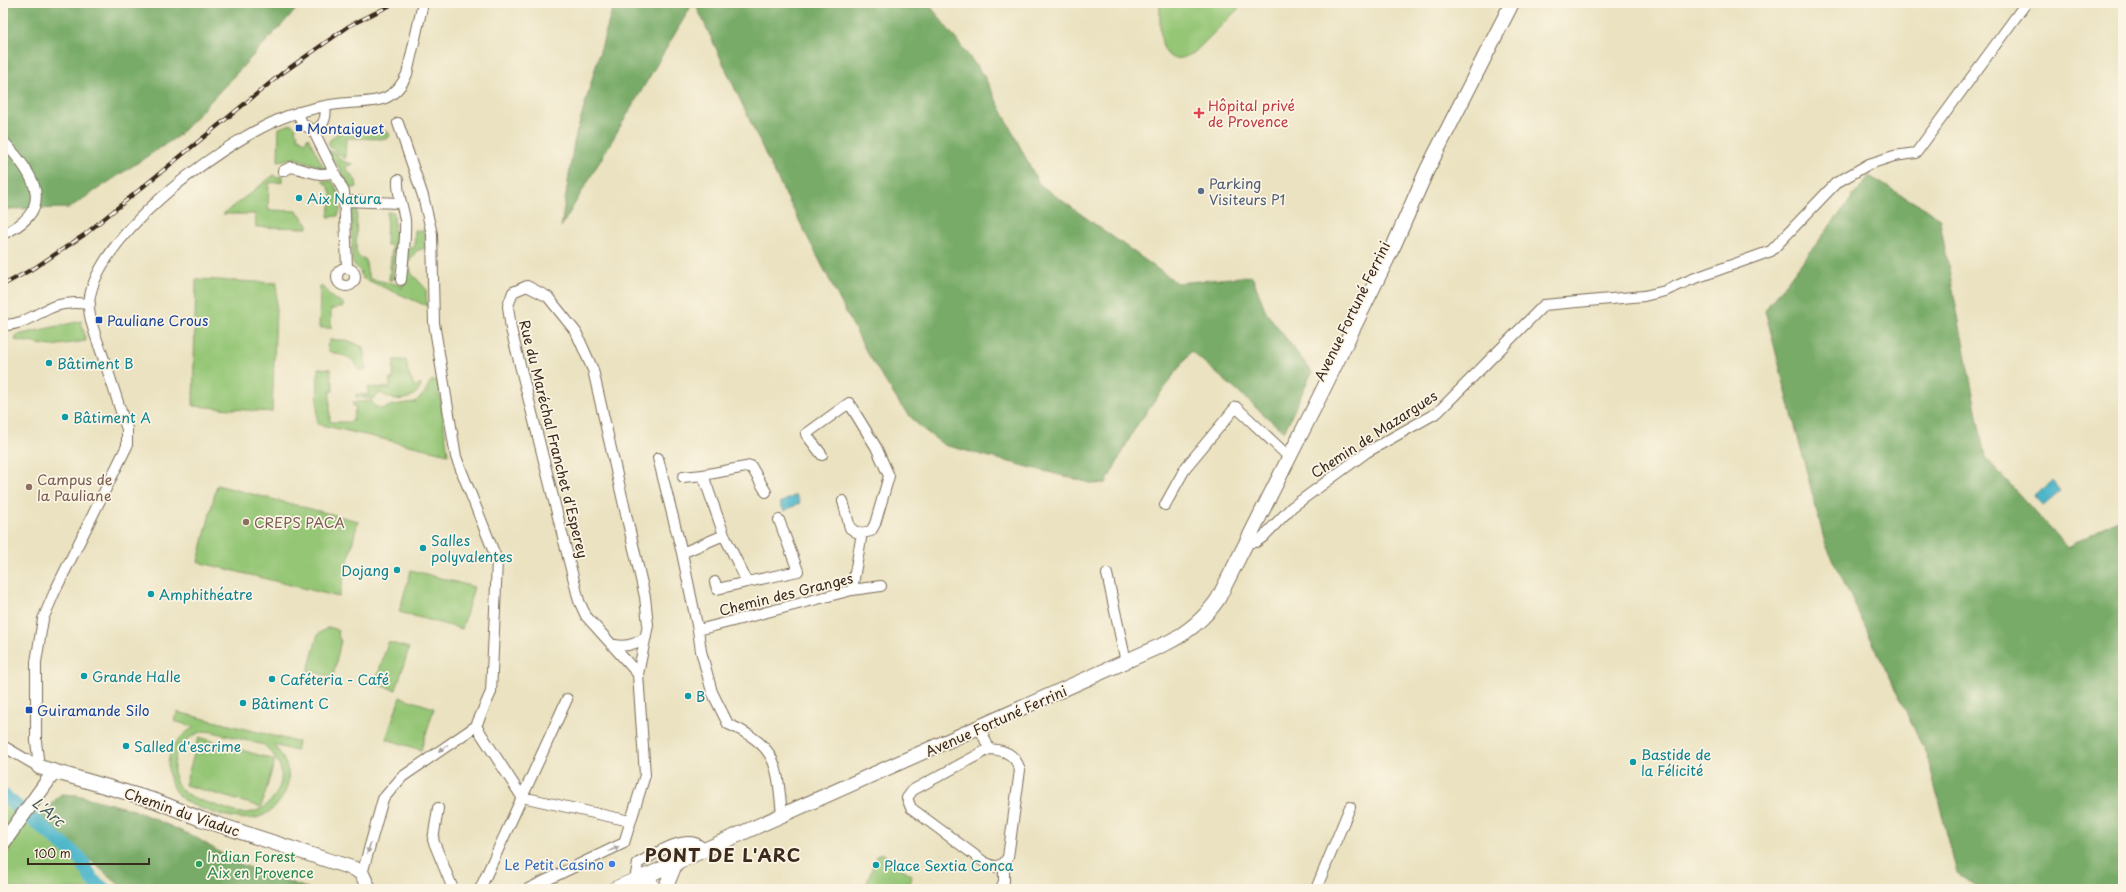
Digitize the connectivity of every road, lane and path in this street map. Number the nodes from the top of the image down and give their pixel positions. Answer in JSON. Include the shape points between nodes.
{"nodes":[{"id":1,"x":423,"y":3,"type":"edge"},
{"id":2,"x":1512,"y":3,"type":"edge"},
{"id":3,"x":2026,"y":3,"type":"edge"},
{"id":4,"x":325,"y":106,"type":"junction"},
{"id":5,"x":298,"y":112,"type":"junction"},
{"id":6,"x":398,"y":123,"type":"dead end"},
{"id":7,"x":313,"y":130,"type":"junction"},
{"id":8,"x":3,"y":141,"type":"edge"},
{"id":9,"x":283,"y":170,"type":"dead end"},
{"id":10,"x":333,"y":172,"type":"junction"},
{"id":11,"x":398,"y":180,"type":"dead end"},
{"id":12,"x":344,"y":201,"type":"junction"},
{"id":13,"x":400,"y":203,"type":"junction"},
{"id":14,"x":3,"y":234,"type":"edge"},
{"id":15,"x":347,"y":267,"type":"dead end"},
{"id":16,"x":401,"y":280,"type":"dead end"},
{"id":17,"x":90,"y":304,"type":"junction"},
{"id":18,"x":3,"y":325,"type":"edge"},
{"id":19,"x":822,"y":455,"type":"dead end"},
{"id":20,"x":1288,"y":456,"type":"junction"},
{"id":21,"x":658,"y":458,"type":"dead end"},
{"id":22,"x":703,"y":475,"type":"junction"},
{"id":23,"x":683,"y":477,"type":"dead end"},
{"id":24,"x":766,"y":492,"type":"dead end"},
{"id":25,"x":843,"y":501,"type":"dead end"},
{"id":26,"x":1165,"y":504,"type":"dead end"},
{"id":27,"x":779,"y":520,"type":"dead end"},
{"id":28,"x":862,"y":533,"type":"junction"},
{"id":29,"x":724,"y":535,"type":"junction"},
{"id":30,"x":1246,"y":542,"type":"junction"},
{"id":31,"x":682,"y":553,"type":"junction"},
{"id":32,"x":1107,"y":574,"type":"dead end"},
{"id":33,"x":715,"y":582,"type":"dead end"},
{"id":34,"x":747,"y":582,"type":"junction"},
{"id":35,"x":881,"y":586,"type":"dead end"},
{"id":36,"x":852,"y":590,"type":"junction"},
{"id":37,"x":698,"y":630,"type":"junction"},
{"id":38,"x":646,"y":637,"type":"junction"},
{"id":39,"x":611,"y":644,"type":"junction"},
{"id":40,"x":1126,"y":662,"type":"junction"},
{"id":41,"x":638,"y":674,"type":"junction"},
{"id":42,"x":567,"y":699,"type":"dead end"},
{"id":43,"x":476,"y":726,"type":"junction"},
{"id":44,"x":980,"y":728,"type":"junction"},
{"id":45,"x":3,"y":746,"type":"edge"},
{"id":46,"x":989,"y":749,"type":"junction"},
{"id":47,"x":39,"y":767,"type":"junction"},
{"id":48,"x":50,"y":777,"type":"junction"},
{"id":49,"x":522,"y":797,"type":"junction"},
{"id":50,"x":1350,"y":807,"type":"dead end"},
{"id":51,"x":438,"y":808,"type":"dead end"},
{"id":52,"x":782,"y":815,"type":"junction"},
{"id":53,"x":630,"y":821,"type":"junction"},
{"id":54,"x":4,"y":842,"type":"edge"},
{"id":55,"x":703,"y":849,"type":"junction"},
{"id":56,"x":676,"y":862,"type":"junction"},
{"id":57,"x":1004,"y":863,"type":"junction"},
{"id":58,"x":362,"y":874,"type":"junction"},
{"id":59,"x":641,"y":878,"type":"junction"},
{"id":60,"x":369,"y":889,"type":"edge"},
{"id":61,"x":453,"y":889,"type":"edge"},
{"id":62,"x":480,"y":889,"type":"edge"},
{"id":63,"x":528,"y":889,"type":"edge"},
{"id":64,"x":615,"y":889,"type":"edge"},
{"id":65,"x":654,"y":889,"type":"edge"},
{"id":66,"x":666,"y":889,"type":"edge"},
{"id":67,"x":1001,"y":889,"type":"edge"},
{"id":68,"x":1316,"y":889,"type":"edge"}],
"edges":[{"from":1,"to":4,"type":"street","via":[[407,74],[402,85],[391,96],[380,101]]},
{"from":2,"to":20,"type":"main road","name":"Avenue Fortuné Ferrini","via":[[1427,170],[1379,254],[1317,384]]},
{"from":3,"to":30,"type":"street","name":"Chemin de Mazargues","via":[[1916,153],[1894,156],[1869,164],[1836,183],[1771,250],[1658,293],[1544,305],[1438,412],[1367,452],[1292,507],[1263,537],[1256,542]]},
{"from":4,"to":5,"type":"street"},
{"from":4,"to":7,"type":"street","via":[[323,123]]},
{"from":5,"to":7,"type":"street","via":[[302,124]]},
{"from":5,"to":17,"type":"street","via":[[262,126],[226,148],[138,218],[102,265],[93,285]]},
{"from":6,"to":43,"type":"street","via":[[423,196],[432,234],[434,323],[456,457],[497,560],[491,692]]},
{"from":7,"to":10,"type":"street"},
{"from":8,"to":14,"type":"street","via":[[29,172],[36,186],[31,214],[21,225]]},
{"from":9,"to":10,"type":"street","via":[[291,167],[324,175]]},
{"from":10,"to":12,"type":"street","via":[[344,192]]},
{"from":11,"to":13,"type":"street"},
{"from":12,"to":13,"type":"street"},
{"from":12,"to":15,"type":"street"},
{"from":13,"to":16,"type":"street","via":[[404,219]]},
{"from":17,"to":18,"type":"street","via":[[56,306],[22,322],[10,326]]},
{"from":17,"to":47,"type":"street","via":[[91,320],[128,437],[123,458],[43,619],[36,662],[36,741]]},
{"from":19,"to":28,"type":"street","via":[[806,434],[849,403],[890,476],[875,524],[871,531]]},
{"from":20,"to":26,"type":"street","via":[[1236,406],[1186,467]]},
{"from":20,"to":30,"type":"main road","name":"Avenue Fortuné Ferrini"},
{"from":21,"to":31,"type":"street"},
{"from":22,"to":23,"type":"street"},
{"from":22,"to":24,"type":"street","via":[[751,466]]},
{"from":22,"to":29,"type":"street"},
{"from":25,"to":28,"type":"street","via":[[850,528]]},
{"from":27,"to":34,"type":"street","via":[[798,571]]},
{"from":28,"to":36,"type":"street"},
{"from":29,"to":31,"type":"street"},
{"from":29,"to":34,"type":"street"},
{"from":30,"to":40,"type":"main road","name":"Avenue Fortuné Ferrini","via":[[1218,599],[1199,622],[1181,636]]},
{"from":31,"to":37,"type":"street"},
{"from":32,"to":40,"type":"street"},
{"from":33,"to":34,"type":"street","via":[[717,590]]},
{"from":35,"to":36,"type":"street","name":"Chemin des Granges"},
{"from":36,"to":37,"type":"street","name":"Chemin des Granges"},
{"from":37,"to":52,"type":"street","via":[[712,692],[728,724],[746,732],[768,751],[778,771]]},
{"from":38,"to":39,"type":"street","via":[[638,643],[621,647]]},
{"from":38,"to":39,"type":"street","name":"Rue du Maréchal Franchet d'Esperey","via":[[648,625],[645,597],[594,370],[576,332],[548,297],[527,286],[513,292],[508,306],[511,329],[579,601],[586,616]]},
{"from":38,"to":41,"type":"street","name":"Rue du Maréchal Franchet d'Esperey"},
{"from":39,"to":41,"type":"street","name":"Rue du Maréchal Franchet d'Esperey"},
{"from":40,"to":44,"type":"main road","name":"Avenue Fortuné Ferrini"},
{"from":41,"to":53,"type":"street","via":[[645,775]]},
{"from":42,"to":49,"type":"street"},
{"from":43,"to":49,"type":"street"},
{"from":43,"to":58,"type":"street","one_way":true,"via":[[402,777],[384,799]]},
{"from":44,"to":46,"type":"street"},
{"from":44,"to":52,"type":"main road","name":"Avenue Fortuné Ferrini"},
{"from":45,"to":47,"type":"street","name":"Chemin du Viaduc"},
{"from":46,"to":57,"type":"street","via":[[1004,750],[1017,760],[1020,770],[1013,832],[1008,857]]},
{"from":46,"to":57,"type":"street","via":[[913,790],[907,798],[911,808],[984,862],[996,867]]},
{"from":47,"to":48,"type":"main road","name":"Chemin du Viaduc"},
{"from":48,"to":54,"type":"main road"},
{"from":48,"to":58,"type":"main road","name":"Chemin du Viaduc","via":[[156,801],[201,819],[355,869]]},
{"from":49,"to":53,"type":"street"},
{"from":49,"to":62,"type":"street"},
{"from":50,"to":68,"type":"street"},
{"from":51,"to":61,"type":"street","via":[[433,840]]},
{"from":52,"to":55,"type":"main road","name":"Avenue Fortuné Ferrini"},
{"from":63,"to":53,"type":"street","one_way":true,"via":[[621,846]]},
{"from":55,"to":56,"type":"main road","name":"Avenue Fortuné Ferrini"},
{"from":55,"to":59,"type":"street","via":[[688,841],[674,845],[638,863]]},
{"from":56,"to":59,"type":"main road","name":"Avenue Fortuné Ferrini"},
{"from":56,"to":66,"type":"main road"},
{"from":57,"to":67,"type":"street","via":[[1004,881]]},
{"from":58,"to":60,"type":"main road"},
{"from":59,"to":64,"type":"main road","name":"Avenue Fortuné Ferrini"},
{"from":59,"to":65,"type":"main road"}]}
